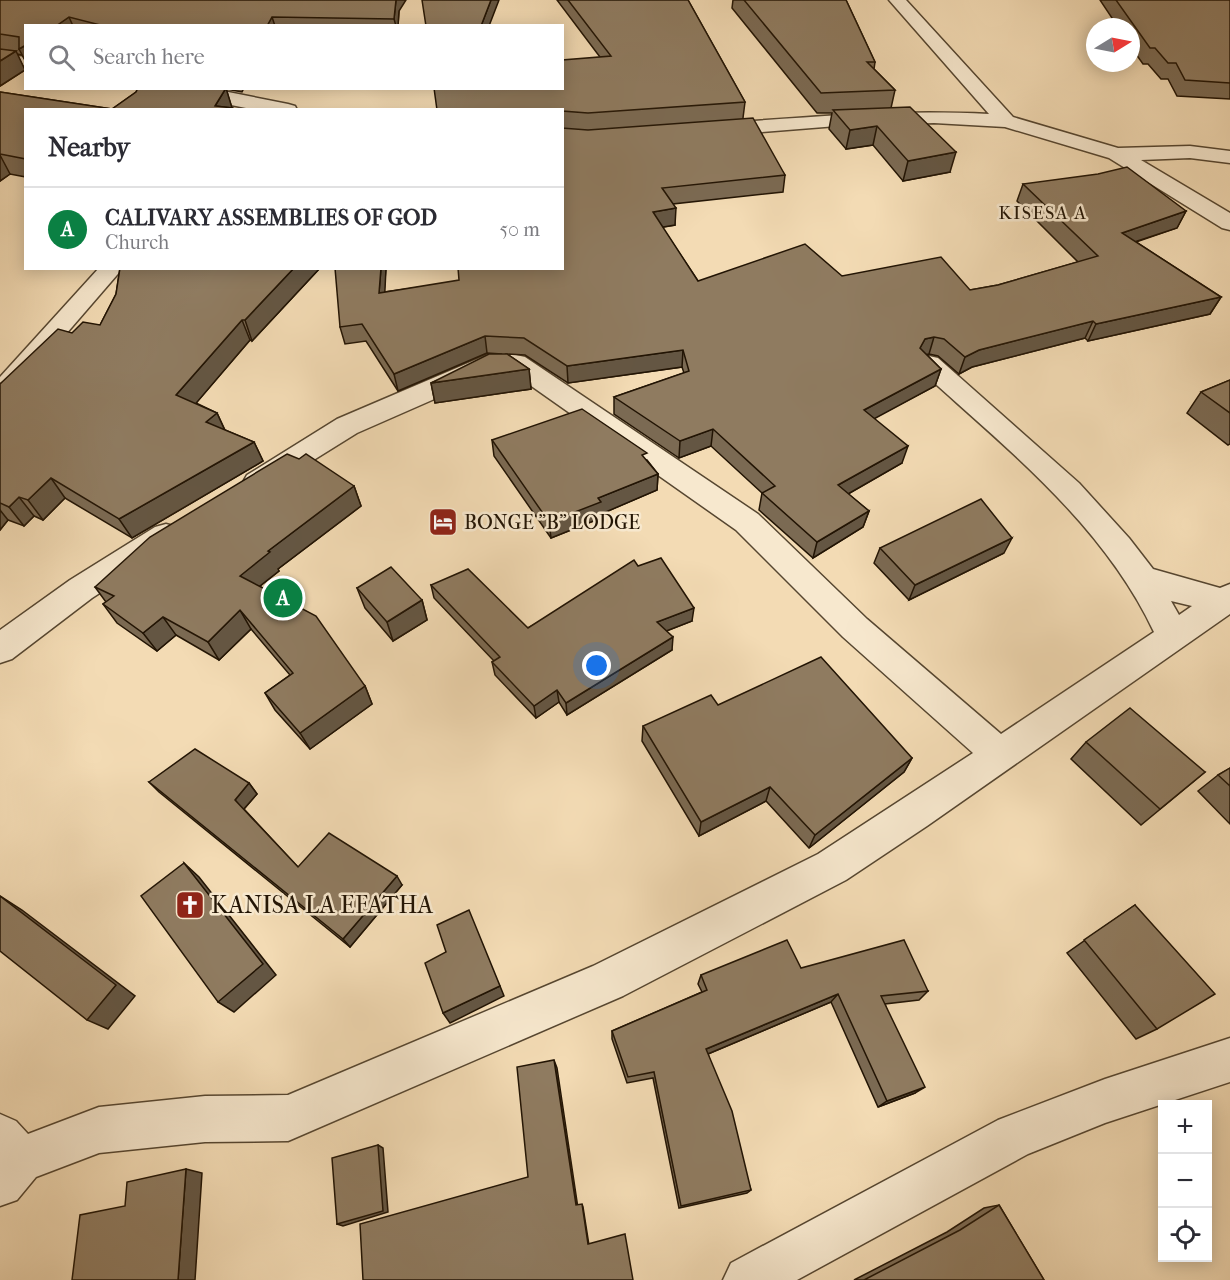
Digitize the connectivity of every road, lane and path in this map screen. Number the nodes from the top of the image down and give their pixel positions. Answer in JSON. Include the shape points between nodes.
{"nodes":[{"id":1,"x":897,"y":0,"type":"edge"},
{"id":2,"x":0,"y":59,"type":"edge"},
{"id":3,"x":24,"y":63,"type":"edge"},
{"id":4,"x":184,"y":90,"type":"edge"},
{"id":5,"x":246,"y":105,"type":"edge"},
{"id":6,"x":271,"y":108,"type":"edge"},
{"id":7,"x":1006,"y":122,"type":"junction"},
{"id":8,"x":696,"y":131,"type":"edge"},
{"id":9,"x":1116,"y":154,"type":"junction"},
{"id":10,"x":1230,"y":157,"type":"edge"},
{"id":11,"x":1230,"y":223,"type":"edge"},
{"id":12,"x":110,"y":270,"type":"edge"},
{"id":13,"x":929,"y":364,"type":"edge"},
{"id":14,"x":0,"y":394,"type":"edge"},
{"id":15,"x":230,"y":498,"type":"edge"},
{"id":16,"x":191,"y":521,"type":"edge"},
{"id":17,"x":1142,"y":578,"type":"junction"},
{"id":18,"x":1227,"y":599,"type":"edge"},
{"id":19,"x":1173,"y":637,"type":"junction"},
{"id":20,"x":0,"y":649,"type":"edge"},
{"id":21,"x":1000,"y":755,"type":"junction"},
{"id":22,"x":1230,"y":1060,"type":"edge"},
{"id":23,"x":7,"y":1160,"type":"edge"},
{"id":24,"x":748,"y":1280,"type":"edge"}],
"edges":[{"from":1,"to":7,"type":"street"},
{"from":2,"to":3,"type":"street"},
{"from":4,"to":5,"type":"street"},
{"from":5,"to":6,"type":"street"},
{"from":7,"to":8,"type":"street","via":[[934,117]]},
{"from":7,"to":9,"type":"street"},
{"from":9,"to":10,"type":"street","via":[[1190,152]]},
{"from":9,"to":11,"type":"street"},
{"from":12,"to":14,"type":"street"},
{"from":13,"to":17,"type":"street","via":[[1087,510]]},
{"from":15,"to":21,"type":"street","via":[[347,426],[487,363],[516,363],[747,522],[855,628]]},
{"from":16,"to":20,"type":"street","via":[[114,565]]},
{"from":17,"to":18,"type":"street","via":[[1177,590]]},
{"from":17,"to":19,"type":"street"},
{"from":18,"to":19,"type":"street"},
{"from":19,"to":21,"type":"street"},
{"from":21,"to":23,"type":"street","via":[[811,878],[608,981],[288,1118],[205,1119],[99,1130]]},
{"from":22,"to":24,"type":"street","via":[[1014,1136]]}]}
